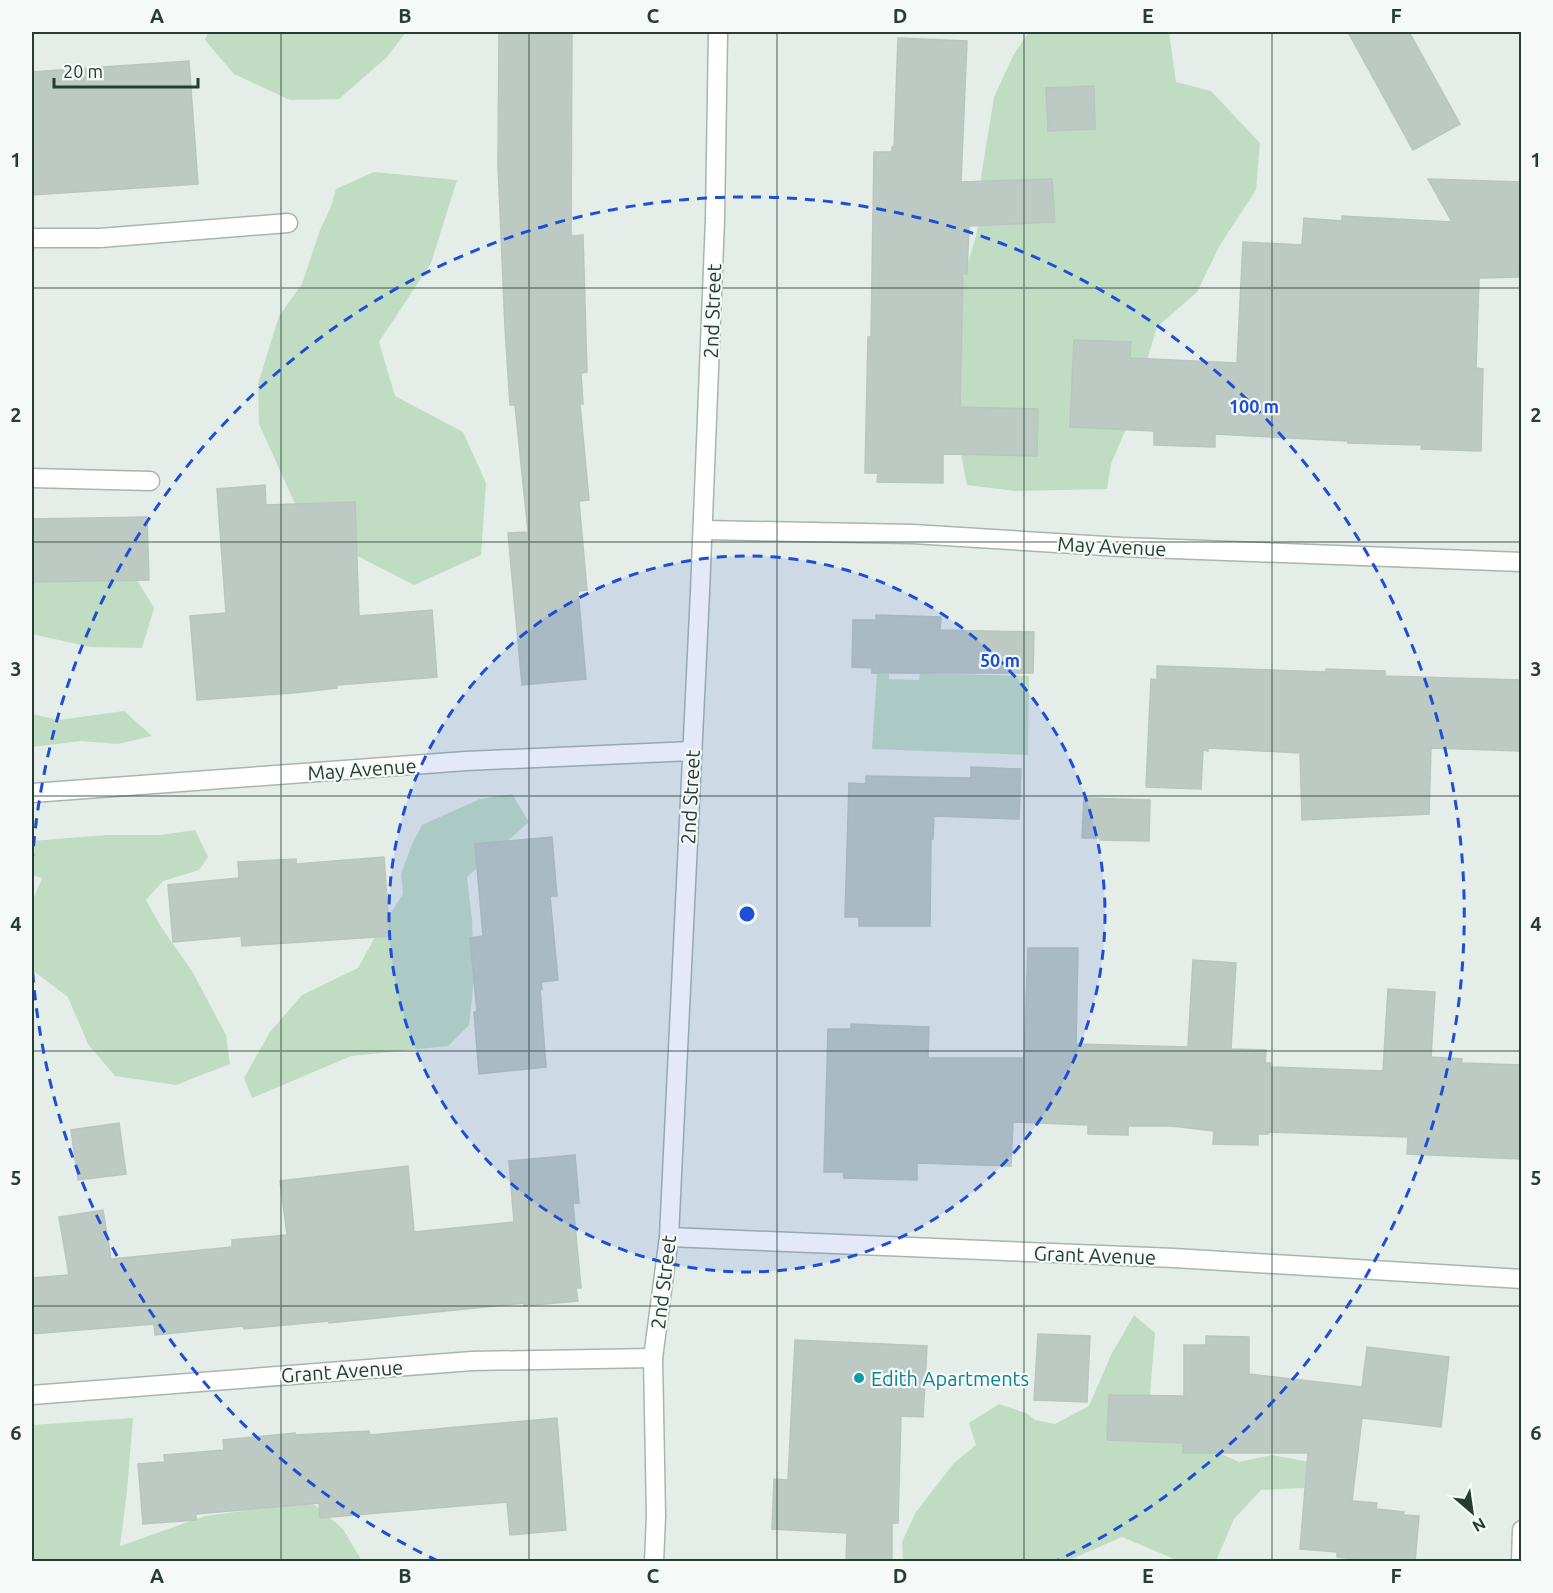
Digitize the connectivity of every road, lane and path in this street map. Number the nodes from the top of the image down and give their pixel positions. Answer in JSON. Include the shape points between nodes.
{"nodes":[{"id":1,"x":718,"y":32,"type":"edge"},
{"id":2,"x":288,"y":223,"type":"dead end"},
{"id":3,"x":32,"y":238,"type":"edge"},
{"id":4,"x":32,"y":478,"type":"edge"},
{"id":5,"x":150,"y":482,"type":"dead end"},
{"id":6,"x":703,"y":530,"type":"junction"},
{"id":7,"x":1521,"y":562,"type":"edge"},
{"id":8,"x":692,"y":751,"type":"junction"},
{"id":9,"x":32,"y":793,"type":"edge"},
{"id":10,"x":669,"y":1237,"type":"junction"},
{"id":11,"x":1521,"y":1279,"type":"edge"},
{"id":12,"x":653,"y":1358,"type":"junction"},
{"id":13,"x":32,"y":1395,"type":"edge"},
{"id":14,"x":1521,"y":1530,"type":"edge"},
{"id":15,"x":654,"y":1562,"type":"edge"},
{"id":16,"x":1521,"y":1562,"type":"edge"}],
"edges":[{"from":1,"to":6,"type":"street","name":"2nd Street"},
{"from":2,"to":3,"type":"street","via":[[100,238]]},
{"from":4,"to":5,"type":"street"},
{"from":6,"to":7,"type":"street","name":"May Avenue","via":[[913,534],[1133,548]]},
{"from":6,"to":8,"type":"street","name":"2nd Street"},
{"from":8,"to":9,"type":"street","name":"May Avenue","via":[[466,761]]},
{"from":8,"to":10,"type":"street","name":"2nd Street"},
{"from":10,"to":11,"type":"street","name":"Grant Avenue","via":[[1174,1258]]},
{"from":10,"to":12,"type":"street","name":"2nd Street"},
{"from":12,"to":13,"type":"street","name":"Grant Avenue","via":[[472,1361]]},
{"from":12,"to":15,"type":"street","name":"2nd Street"},
{"from":14,"to":16,"type":"street"}]}
